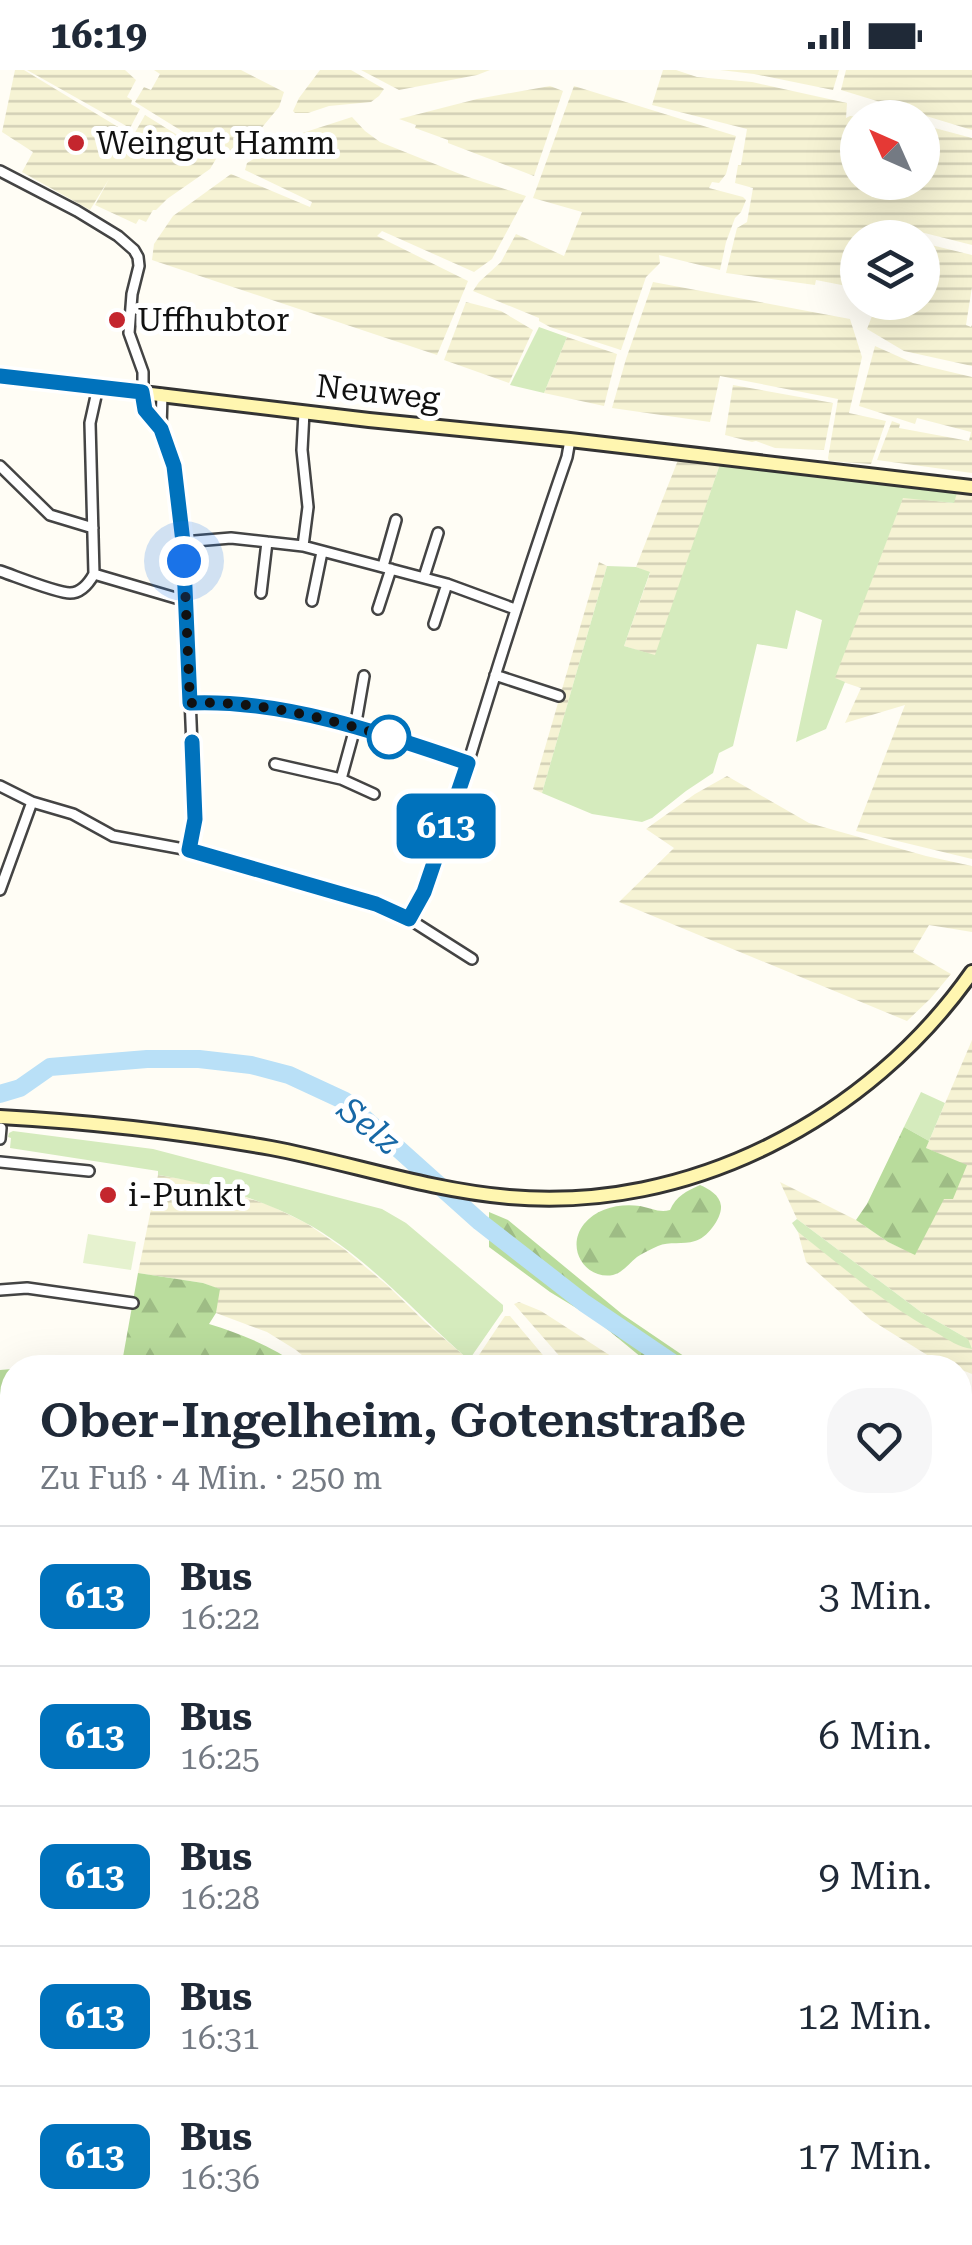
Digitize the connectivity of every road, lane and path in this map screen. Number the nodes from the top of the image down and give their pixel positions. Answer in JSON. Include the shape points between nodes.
{"nodes":[{"id":1,"x":0,"y":170,"type":"edge"},
{"id":2,"x":0,"y":376,"type":"edge"},
{"id":3,"x":98,"y":387,"type":"junction"},
{"id":4,"x":142,"y":392,"type":"junction"},
{"id":5,"x":162,"y":394,"type":"junction"},
{"id":6,"x":304,"y":412,"type":"junction"},
{"id":7,"x":161,"y":429,"type":"junction"},
{"id":8,"x":570,"y":440,"type":"junction"},
{"id":9,"x":0,"y":466,"type":"edge"},
{"id":10,"x":972,"y":487,"type":"edge"},
{"id":11,"x":396,"y":520,"type":"dead end"},
{"id":12,"x":93,"y":528,"type":"junction"},
{"id":13,"x":438,"y":533,"type":"dead end"},
{"id":14,"x":183,"y":542,"type":"junction"},
{"id":15,"x":267,"y":542,"type":"junction"},
{"id":16,"x":303,"y":546,"type":"junction"},
{"id":17,"x":322,"y":552,"type":"junction"},
{"id":18,"x":387,"y":567,"type":"junction"},
{"id":19,"x":0,"y":572,"type":"edge"},
{"id":20,"x":94,"y":574,"type":"junction"},
{"id":21,"x":424,"y":577,"type":"junction"},
{"id":22,"x":447,"y":584,"type":"junction"},
{"id":23,"x":261,"y":593,"type":"dead end"},
{"id":24,"x":186,"y":601,"type":"junction"},
{"id":25,"x":312,"y":601,"type":"dead end"},
{"id":26,"x":514,"y":608,"type":"junction"},
{"id":27,"x":378,"y":609,"type":"dead end"},
{"id":28,"x":434,"y":624,"type":"dead end"},
{"id":29,"x":495,"y":675,"type":"junction"},
{"id":30,"x":364,"y":676,"type":"dead end"},
{"id":31,"x":559,"y":696,"type":"dead end"},
{"id":32,"x":190,"y":703,"type":"junction"},
{"id":33,"x":355,"y":728,"type":"junction"},
{"id":34,"x":468,"y":763,"type":"junction"},
{"id":35,"x":275,"y":764,"type":"dead end"},
{"id":36,"x":342,"y":779,"type":"junction"},
{"id":37,"x":0,"y":786,"type":"edge"},
{"id":38,"x":374,"y":794,"type":"dead end"},
{"id":39,"x":32,"y":802,"type":"junction"},
{"id":40,"x":189,"y":850,"type":"junction"},
{"id":41,"x":0,"y":890,"type":"edge"},
{"id":42,"x":409,"y":919,"type":"junction"},
{"id":43,"x":472,"y":959,"type":"dead end"},
{"id":44,"x":972,"y":972,"type":"edge"},
{"id":45,"x":0,"y":1117,"type":"edge"},
{"id":46,"x":1,"y":1128,"type":"edge"},
{"id":47,"x":0,"y":1138,"type":"edge"},
{"id":48,"x":0,"y":1162,"type":"edge"},
{"id":49,"x":89,"y":1171,"type":"dead end"},
{"id":50,"x":0,"y":1290,"type":"edge"},
{"id":51,"x":133,"y":1303,"type":"dead end"}],
"edges":[{"from":1,"to":4,"type":"street","via":[[134,250],[139,266],[128,333],[143,372]]},
{"from":2,"to":3,"type":"main road","name":"Neuweg"},
{"from":3,"to":4,"type":"main road","name":"Neuweg"},
{"from":3,"to":12,"type":"street","via":[[90,422]]},
{"from":4,"to":5,"type":"main road","name":"Neuweg"},
{"from":4,"to":7,"type":"street","via":[[145,410]]},
{"from":5,"to":6,"type":"main road","name":"Neuweg"},
{"from":5,"to":7,"type":"street"},
{"from":6,"to":8,"type":"main road","name":"Neuweg"},
{"from":6,"to":16,"type":"street"},
{"from":7,"to":14,"type":"street","via":[[174,466]]},
{"from":8,"to":10,"type":"main road","name":"Neuweg"},
{"from":8,"to":26,"type":"street"},
{"from":9,"to":12,"type":"street","via":[[50,515]]},
{"from":11,"to":18,"type":"street"},
{"from":12,"to":20,"type":"street"},
{"from":13,"to":21,"type":"street"},
{"from":14,"to":15,"type":"street"},
{"from":14,"to":24,"type":"street"},
{"from":15,"to":16,"type":"street"},
{"from":15,"to":23,"type":"street"},
{"from":16,"to":17,"type":"street"},
{"from":17,"to":18,"type":"street"},
{"from":17,"to":25,"type":"street"},
{"from":18,"to":21,"type":"street"},
{"from":18,"to":27,"type":"street"},
{"from":19,"to":20,"type":"street","via":[[69,593]]},
{"from":20,"to":24,"type":"street"},
{"from":21,"to":22,"type":"street"},
{"from":22,"to":26,"type":"street"},
{"from":22,"to":28,"type":"street"},
{"from":24,"to":32,"type":"street"},
{"from":26,"to":29,"type":"street"},
{"from":29,"to":31,"type":"street"},
{"from":29,"to":34,"type":"street"},
{"from":30,"to":33,"type":"street"},
{"from":32,"to":33,"type":"street","via":[[278,710]]},
{"from":32,"to":40,"type":"street","via":[[195,819]]},
{"from":33,"to":34,"type":"street"},
{"from":33,"to":36,"type":"street"},
{"from":34,"to":42,"type":"street"},
{"from":35,"to":36,"type":"street"},
{"from":36,"to":38,"type":"street"},
{"from":37,"to":39,"type":"street"},
{"from":39,"to":40,"type":"street","via":[[113,836]]},
{"from":39,"to":41,"type":"street"},
{"from":40,"to":42,"type":"street"},
{"from":42,"to":43,"type":"street"},
{"from":44,"to":45,"type":"main road","via":[[930,1025],[810,1124],[731,1163],[610,1195],[504,1197],[187,1135]]},
{"from":46,"to":47,"type":"street"},
{"from":48,"to":49,"type":"street"},
{"from":50,"to":51,"type":"street"}]}
